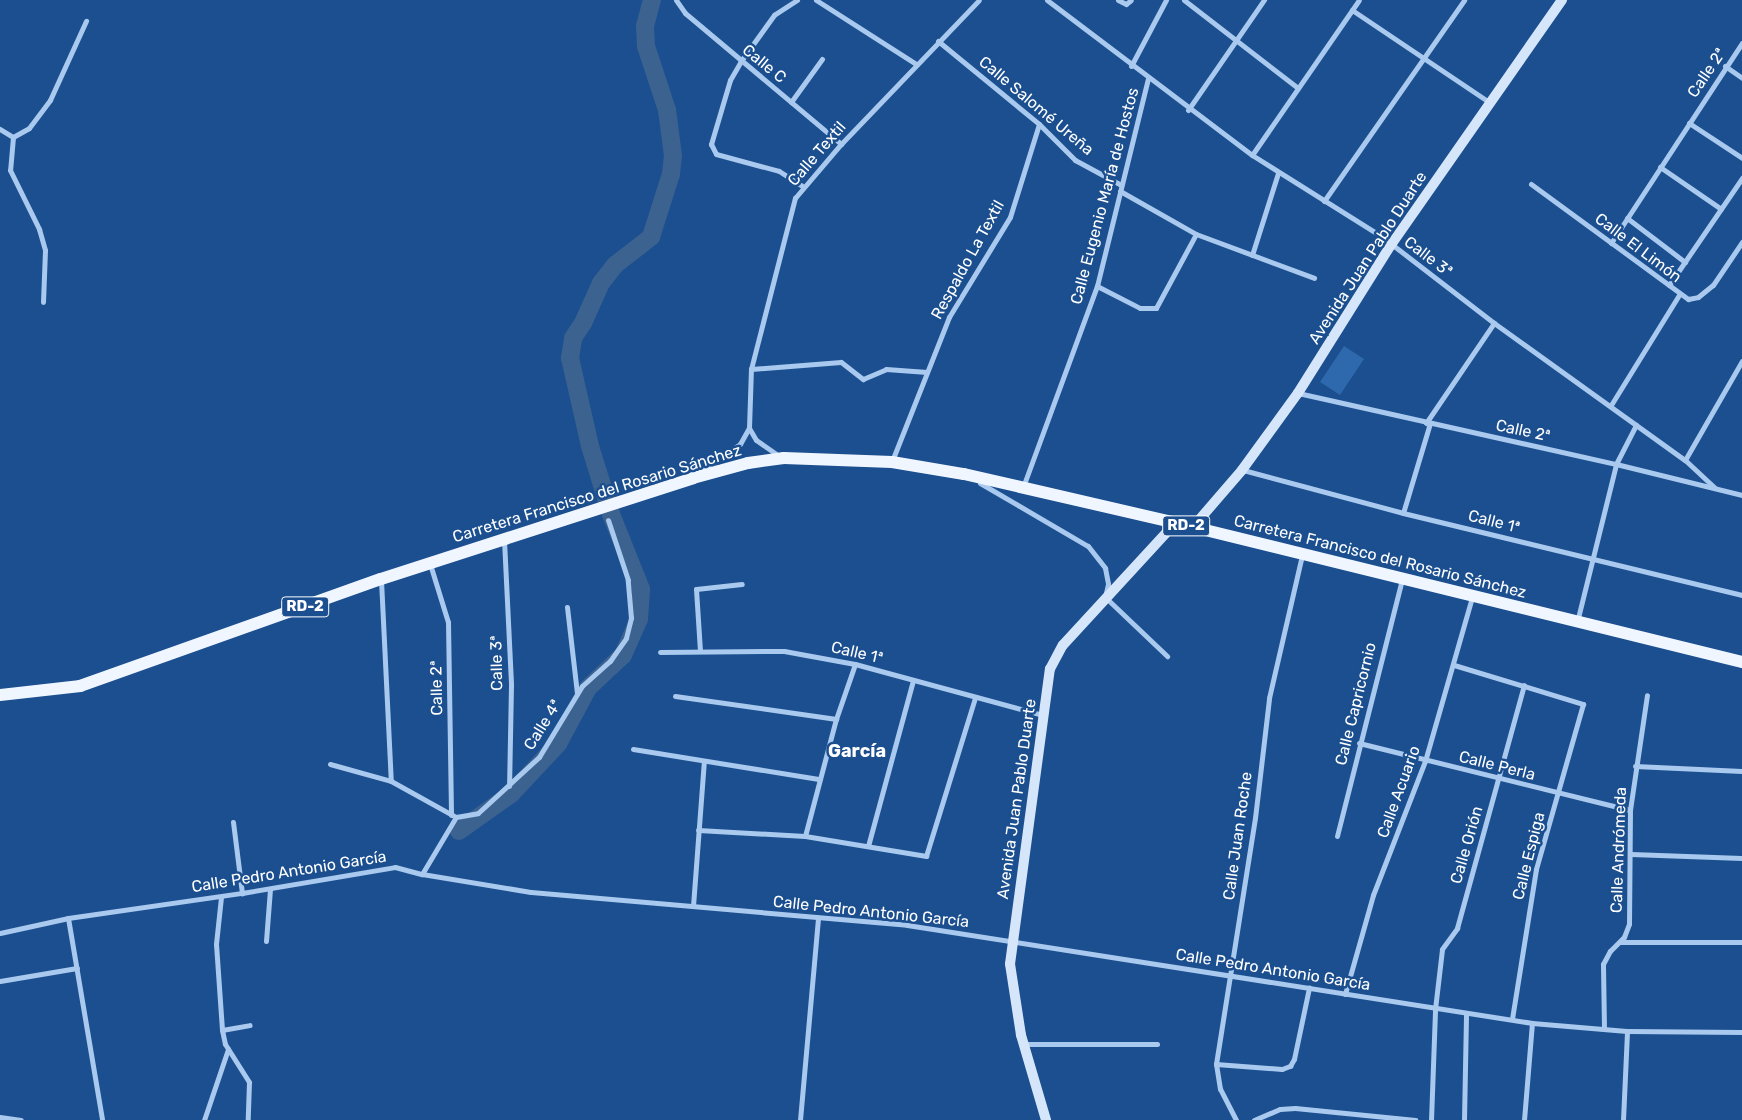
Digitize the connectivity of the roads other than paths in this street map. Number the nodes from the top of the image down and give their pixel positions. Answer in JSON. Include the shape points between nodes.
{"nodes":[{"id":1,"x":676,"y":0,"type":"edge"},
{"id":2,"x":797,"y":0,"type":"edge"},
{"id":3,"x":816,"y":0,"type":"edge"},
{"id":4,"x":977,"y":0,"type":"edge"},
{"id":5,"x":1048,"y":0,"type":"edge"},
{"id":6,"x":1118,"y":0,"type":"edge"},
{"id":7,"x":1132,"y":0,"type":"edge"},
{"id":8,"x":1166,"y":0,"type":"edge"},
{"id":9,"x":1184,"y":0,"type":"edge"},
{"id":10,"x":1264,"y":0,"type":"edge"},
{"id":11,"x":1359,"y":0,"type":"edge"},
{"id":12,"x":1464,"y":0,"type":"edge"},
{"id":13,"x":1562,"y":0,"type":"edge"},
{"id":14,"x":1352,"y":10,"type":"junction"},
{"id":15,"x":86,"y":21,"type":"dead end"},
{"id":16,"x":1237,"y":39,"type":"junction"},
{"id":17,"x":938,"y":41,"type":"junction"},
{"id":18,"x":1742,"y":43,"type":"edge"},
{"id":19,"x":1424,"y":56,"type":"junction"},
{"id":20,"x":822,"y":59,"type":"dead end"},
{"id":21,"x":741,"y":61,"type":"junction"},
{"id":22,"x":916,"y":64,"type":"junction"},
{"id":23,"x":1131,"y":66,"type":"junction"},
{"id":24,"x":1725,"y":66,"type":"junction"},
{"id":25,"x":1742,"y":78,"type":"edge"},
{"id":26,"x":1148,"y":79,"type":"junction"},
{"id":27,"x":1298,"y":88,"type":"junction"},
{"id":28,"x":791,"y":102,"type":"junction"},
{"id":29,"x":1490,"y":102,"type":"junction"},
{"id":30,"x":1188,"y":110,"type":"junction"},
{"id":31,"x":1689,"y":123,"type":"junction"},
{"id":32,"x":1039,"y":124,"type":"junction"},
{"id":33,"x":0,"y":129,"type":"edge"},
{"id":34,"x":13,"y":137,"type":"junction"},
{"id":35,"x":841,"y":144,"type":"junction"},
{"id":36,"x":1252,"y":155,"type":"junction"},
{"id":37,"x":1742,"y":158,"type":"edge"},
{"id":38,"x":1660,"y":167,"type":"junction"},
{"id":39,"x":1278,"y":174,"type":"junction"},
{"id":40,"x":1742,"y":178,"type":"edge"},
{"id":41,"x":1532,"y":184,"type":"dead end"},
{"id":42,"x":1121,"y":185,"type":"junction"},
{"id":43,"x":802,"y":186,"type":"junction"},
{"id":44,"x":1120,"y":191,"type":"junction"},
{"id":45,"x":1324,"y":202,"type":"junction"},
{"id":46,"x":1721,"y":208,"type":"junction"},
{"id":47,"x":1627,"y":218,"type":"junction"},
{"id":48,"x":1196,"y":234,"type":"junction"},
{"id":49,"x":1742,"y":242,"type":"edge"},
{"id":50,"x":1611,"y":243,"type":"junction"},
{"id":51,"x":1391,"y":245,"type":"junction"},
{"id":52,"x":1252,"y":255,"type":"junction"},
{"id":53,"x":1685,"y":262,"type":"junction"},
{"id":54,"x":1314,"y":278,"type":"dead end"},
{"id":55,"x":1669,"y":285,"type":"junction"},
{"id":56,"x":1097,"y":286,"type":"junction"},
{"id":57,"x":1679,"y":295,"type":"junction"},
{"id":58,"x":43,"y":302,"type":"dead end"},
{"id":59,"x":1494,"y":323,"type":"junction"},
{"id":60,"x":1742,"y":361,"type":"edge"},
{"id":61,"x":751,"y":368,"type":"junction"},
{"id":62,"x":927,"y":372,"type":"junction"},
{"id":63,"x":1298,"y":393,"type":"junction"},
{"id":64,"x":1611,"y":405,"type":"junction"},
{"id":65,"x":1428,"y":423,"type":"junction"},
{"id":66,"x":1636,"y":425,"type":"junction"},
{"id":67,"x":749,"y":428,"type":"junction"},
{"id":68,"x":784,"y":458,"type":"junction"},
{"id":69,"x":1685,"y":460,"type":"junction"},
{"id":70,"x":892,"y":462,"type":"junction"},
{"id":71,"x":1616,"y":464,"type":"junction"},
{"id":72,"x":1242,"y":470,"type":"junction"},
{"id":73,"x":964,"y":474,"type":"junction"},
{"id":74,"x":693,"y":478,"type":"junction"},
{"id":75,"x":1023,"y":488,"type":"junction"},
{"id":76,"x":1715,"y":488,"type":"junction"},
{"id":77,"x":1742,"y":495,"type":"edge"},
{"id":78,"x":608,"y":513,"type":"junction"},
{"id":79,"x":1404,"y":513,"type":"junction"},
{"id":80,"x":1175,"y":523,"type":"junction"},
{"id":81,"x":1193,"y":527,"type":"junction"},
{"id":82,"x":504,"y":540,"type":"junction"},
{"id":83,"x":1302,"y":554,"type":"junction"},
{"id":84,"x":1593,"y":560,"type":"junction"},
{"id":85,"x":430,"y":564,"type":"junction"},
{"id":86,"x":381,"y":579,"type":"junction"},
{"id":87,"x":1402,"y":579,"type":"junction"},
{"id":88,"x":742,"y":584,"type":"dead end"},
{"id":89,"x":1742,"y":595,"type":"edge"},
{"id":90,"x":1472,"y":596,"type":"junction"},
{"id":91,"x":1105,"y":597,"type":"junction"},
{"id":92,"x":567,"y":607,"type":"dead end"},
{"id":93,"x":1577,"y":622,"type":"junction"},
{"id":94,"x":700,"y":651,"type":"junction"},
{"id":95,"x":660,"y":652,"type":"dead end"},
{"id":96,"x":1167,"y":656,"type":"dead end"},
{"id":97,"x":1742,"y":662,"type":"edge"},
{"id":98,"x":855,"y":664,"type":"junction"},
{"id":99,"x":1454,"y":665,"type":"junction"},
{"id":100,"x":913,"y":680,"type":"junction"},
{"id":101,"x":1524,"y":685,"type":"junction"},
{"id":102,"x":577,"y":693,"type":"junction"},
{"id":103,"x":0,"y":695,"type":"edge"},
{"id":104,"x":1647,"y":695,"type":"dead end"},
{"id":105,"x":675,"y":696,"type":"dead end"},
{"id":106,"x":975,"y":698,"type":"junction"},
{"id":107,"x":1043,"y":715,"type":"junction"},
{"id":108,"x":836,"y":719,"type":"junction"},
{"id":109,"x":1359,"y":743,"type":"junction"},
{"id":110,"x":633,"y":749,"type":"dead end"},
{"id":111,"x":704,"y":761,"type":"junction"},
{"id":112,"x":1425,"y":761,"type":"junction"},
{"id":113,"x":330,"y":764,"type":"dead end"},
{"id":114,"x":1635,"y":766,"type":"junction"},
{"id":115,"x":1742,"y":771,"type":"edge"},
{"id":116,"x":819,"y":779,"type":"junction"},
{"id":117,"x":1498,"y":779,"type":"junction"},
{"id":118,"x":391,"y":781,"type":"junction"},
{"id":119,"x":509,"y":786,"type":"junction"},
{"id":120,"x":1558,"y":794,"type":"junction"},
{"id":121,"x":1630,"y":810,"type":"junction"},
{"id":122,"x":454,"y":816,"type":"junction"},
{"id":123,"x":233,"y":822,"type":"dead end"},
{"id":124,"x":698,"y":830,"type":"junction"},
{"id":125,"x":805,"y":836,"type":"junction"},
{"id":126,"x":1337,"y":836,"type":"dead end"},
{"id":127,"x":868,"y":846,"type":"junction"},
{"id":128,"x":1631,"y":854,"type":"junction"},
{"id":129,"x":1742,"y":858,"type":"edge"},
{"id":130,"x":422,"y":874,"type":"junction"},
{"id":131,"x":270,"y":889,"type":"junction"},
{"id":132,"x":242,"y":894,"type":"junction"},
{"id":133,"x":221,"y":897,"type":"junction"},
{"id":134,"x":693,"y":906,"type":"junction"},
{"id":135,"x":68,"y":918,"type":"junction"},
{"id":136,"x":818,"y":918,"type":"junction"},
{"id":137,"x":0,"y":933,"type":"edge"},
{"id":138,"x":1013,"y":940,"type":"junction"},
{"id":139,"x":266,"y":941,"type":"dead end"},
{"id":140,"x":1620,"y":942,"type":"junction"},
{"id":141,"x":1742,"y":942,"type":"edge"},
{"id":142,"x":77,"y":968,"type":"junction"},
{"id":143,"x":1230,"y":975,"type":"junction"},
{"id":144,"x":0,"y":981,"type":"edge"},
{"id":145,"x":1309,"y":988,"type":"junction"},
{"id":146,"x":1345,"y":994,"type":"junction"},
{"id":147,"x":1435,"y":1009,"type":"junction"},
{"id":148,"x":1466,"y":1013,"type":"junction"},
{"id":149,"x":1512,"y":1019,"type":"junction"},
{"id":150,"x":1532,"y":1023,"type":"junction"},
{"id":151,"x":250,"y":1025,"type":"dead end"},
{"id":152,"x":1604,"y":1029,"type":"junction"},
{"id":153,"x":222,"y":1030,"type":"junction"},
{"id":154,"x":1627,"y":1031,"type":"junction"},
{"id":155,"x":1742,"y":1032,"type":"edge"},
{"id":156,"x":1023,"y":1044,"type":"junction"},
{"id":157,"x":1156,"y":1044,"type":"dead end"},
{"id":158,"x":228,"y":1048,"type":"junction"},
{"id":159,"x":1216,"y":1064,"type":"junction"},
{"id":160,"x":1357,"y":1113,"type":"junction"},
{"id":161,"x":0,"y":1117,"type":"edge"},
{"id":162,"x":21,"y":1120,"type":"edge"},
{"id":163,"x":102,"y":1120,"type":"edge"},
{"id":164,"x":204,"y":1120,"type":"edge"},
{"id":165,"x":248,"y":1120,"type":"edge"},
{"id":166,"x":800,"y":1120,"type":"edge"},
{"id":167,"x":1046,"y":1120,"type":"edge"},
{"id":168,"x":1236,"y":1120,"type":"edge"},
{"id":169,"x":1254,"y":1120,"type":"edge"},
{"id":170,"x":1356,"y":1120,"type":"edge"},
{"id":171,"x":1415,"y":1120,"type":"edge"},
{"id":172,"x":1431,"y":1120,"type":"edge"},
{"id":173,"x":1464,"y":1120,"type":"edge"},
{"id":174,"x":1524,"y":1120,"type":"edge"},
{"id":175,"x":1623,"y":1120,"type":"edge"}],
"edges":[{"from":1,"to":21,"type":"street","name":"Calle C","via":[[685,13]]},
{"from":2,"to":21,"type":"street","via":[[774,15]]},
{"from":3,"to":22,"type":"street"},
{"from":4,"to":17,"type":"street","name":"Calle Textil"},
{"from":5,"to":23,"type":"street","name":"Calle 3ª"},
{"from":6,"to":7,"type":"street","via":[[1126,4]]},
{"from":8,"to":23,"type":"street","name":"Calle Eugenio María de Hostos"},
{"from":9,"to":16,"type":"street"},
{"from":10,"to":16,"type":"street"},
{"from":11,"to":14,"type":"street"},
{"from":12,"to":19,"type":"street"},
{"from":13,"to":29,"type":"main road","name":"Avenida Juan Pablo Duarte"},
{"from":14,"to":19,"type":"street"},
{"from":14,"to":27,"type":"street"},
{"from":15,"to":34,"type":"street","via":[[50,100],[29,128]]},
{"from":16,"to":27,"type":"street"},
{"from":16,"to":30,"type":"street"},
{"from":17,"to":22,"type":"street","name":"Calle Textil"},
{"from":17,"to":32,"type":"street","name":"Calle Salomé Ureña"},
{"from":18,"to":24,"type":"street","name":"Calle 2ª"},
{"from":19,"to":29,"type":"street"},
{"from":19,"to":45,"type":"street"},
{"from":20,"to":28,"type":"street"},
{"from":21,"to":28,"type":"street","name":"Calle C"},
{"from":21,"to":43,"type":"street","via":[[730,80],[712,150],[725,158],[779,171]]},
{"from":22,"to":35,"type":"street","name":"Calle Textil"},
{"from":23,"to":26,"type":"street","name":"Calle 3ª"},
{"from":24,"to":25,"type":"street"},
{"from":24,"to":31,"type":"street","name":"Calle 2ª"},
{"from":26,"to":30,"type":"street","name":"Calle 3ª"},
{"from":26,"to":42,"type":"street","name":"Calle Eugenio María de Hostos"},
{"from":27,"to":36,"type":"street"},
{"from":28,"to":35,"type":"street","name":"Calle C"},
{"from":29,"to":51,"type":"main road","name":"Avenida Juan Pablo Duarte"},
{"from":30,"to":36,"type":"street","name":"Calle 3ª"},
{"from":31,"to":37,"type":"street"},
{"from":31,"to":38,"type":"street","name":"Calle 2ª"},
{"from":32,"to":42,"type":"street","name":"Calle Salomé Ureña","via":[[1074,160]]},
{"from":32,"to":62,"type":"street","name":"Respaldo La Textil","via":[[1010,217],[949,317]]},
{"from":33,"to":34,"type":"street"},
{"from":34,"to":58,"type":"street","via":[[10,170],[39,229],[45,250]]},
{"from":35,"to":43,"type":"street","name":"Calle Textil"},
{"from":36,"to":39,"type":"street","name":"Calle 3ª"},
{"from":38,"to":46,"type":"street"},
{"from":38,"to":47,"type":"street","name":"Calle 2ª"},
{"from":39,"to":45,"type":"street","name":"Calle 3ª"},
{"from":39,"to":52,"type":"street"},
{"from":40,"to":46,"type":"street"},
{"from":41,"to":50,"type":"street","name":"Calle El Limón"},
{"from":42,"to":44,"type":"street","name":"Calle Eugenio María de Hostos"},
{"from":43,"to":61,"type":"street","name":"Calle Textil","via":[[795,198]]},
{"from":44,"to":48,"type":"street"},
{"from":44,"to":56,"type":"street","name":"Calle Eugenio María de Hostos"},
{"from":45,"to":51,"type":"street","name":"Calle 3ª"},
{"from":46,"to":53,"type":"street"},
{"from":47,"to":50,"type":"street","name":"Calle 2ª"},
{"from":47,"to":53,"type":"street"},
{"from":48,"to":52,"type":"street"},
{"from":48,"to":56,"type":"street","via":[[1156,308],[1140,308]]},
{"from":49,"to":57,"type":"street","name":"Calle El Limón","via":[[1705,293],[1688,300]]},
{"from":50,"to":55,"type":"street","name":"Calle El Limón"},
{"from":51,"to":59,"type":"street","name":"Calle 3ª"},
{"from":51,"to":63,"type":"main road","name":"Avenida Juan Pablo Duarte"},
{"from":52,"to":54,"type":"street"},
{"from":53,"to":55,"type":"street"},
{"from":55,"to":57,"type":"street","name":"Calle El Limón"},
{"from":56,"to":75,"type":"street","name":"Calle Eugenio María de Hostos"},
{"from":57,"to":64,"type":"street"},
{"from":59,"to":64,"type":"street","name":"Calle 3ª"},
{"from":59,"to":65,"type":"street"},
{"from":60,"to":69,"type":"street"},
{"from":61,"to":62,"type":"street","via":[[840,362],[862,379],[886,369]]},
{"from":61,"to":67,"type":"street","name":"Calle Textil"},
{"from":62,"to":70,"type":"street","name":"Respaldo La Textil"},
{"from":63,"to":65,"type":"street","name":"Calle 2ª"},
{"from":63,"to":72,"type":"main road","name":"Avenida Juan Pablo Duarte"},
{"from":64,"to":66,"type":"street","name":"Calle 3ª"},
{"from":65,"to":71,"type":"street","name":"Calle 2ª"},
{"from":65,"to":79,"type":"street"},
{"from":66,"to":69,"type":"street","name":"Calle 3ª"},
{"from":66,"to":71,"type":"street"},
{"from":67,"to":68,"type":"street","via":[[764,448]]},
{"from":67,"to":74,"type":"street","via":[[740,444]]},
{"from":68,"to":70,"type":"main road","name":"Carretera Francisco del Rosario Sánchez","number":"RD-2"},
{"from":68,"to":74,"type":"main road","name":"Carretera Francisco del Rosario Sánchez","number":"RD-2","via":[[748,463]]},
{"from":69,"to":76,"type":"street","name":"Calle 3ª"},
{"from":70,"to":73,"type":"main road","name":"Carretera Francisco del Rosario Sánchez","number":"RD-2"},
{"from":71,"to":76,"type":"street","name":"Calle 2ª"},
{"from":71,"to":84,"type":"street"},
{"from":72,"to":79,"type":"street","name":"Calle 1ª"},
{"from":72,"to":81,"type":"main road","name":"Avenida Juan Pablo Duarte"},
{"from":73,"to":75,"type":"main road","name":"Carretera Francisco del Rosario Sánchez","number":"RD-2"},
{"from":73,"to":91,"type":"street","via":[[1088,546],[1106,568],[1108,584]]},
{"from":74,"to":78,"type":"main road","name":"Carretera Francisco del Rosario Sánchez","number":"RD-2","via":[[627,501]]},
{"from":75,"to":80,"type":"main road","name":"Carretera Francisco del Rosario Sánchez","number":"RD-2"},
{"from":76,"to":77,"type":"street","name":"Calle 2ª"},
{"from":78,"to":82,"type":"main road","name":"Carretera Francisco del Rosario Sánchez","number":"RD-2"},
{"from":78,"to":102,"type":"street","name":"Calle 4ª","via":[[628,580],[631,618],[620,649]]},
{"from":79,"to":84,"type":"street","name":"Calle 1ª"},
{"from":80,"to":81,"type":"main road","name":"Carretera Francisco del Rosario Sánchez","number":"RD-2"},
{"from":80,"to":91,"type":"main road","name":"Avenida Juan Pablo Duarte"},
{"from":81,"to":83,"type":"main road","name":"Carretera Francisco del Rosario Sánchez","number":"RD-2"},
{"from":82,"to":85,"type":"main road","name":"Carretera Francisco del Rosario Sánchez","number":"RD-2"},
{"from":82,"to":119,"type":"street","name":"Calle 3ª","via":[[511,685]]},
{"from":83,"to":87,"type":"main road","name":"Carretera Francisco del Rosario Sánchez","number":"RD-2"},
{"from":83,"to":143,"type":"street","name":"Calle Juan Roche","via":[[1269,698],[1255,818]]},
{"from":84,"to":89,"type":"street","name":"Calle 1ª"},
{"from":84,"to":93,"type":"street"},
{"from":85,"to":86,"type":"main road","name":"Carretera Francisco del Rosario Sánchez","number":"RD-2"},
{"from":85,"to":122,"type":"street","name":"Calle 2ª","via":[[448,622]]},
{"from":86,"to":103,"type":"main road","name":"Carretera Francisco del Rosario Sánchez","number":"RD-2","via":[[80,686]]},
{"from":86,"to":118,"type":"street"},
{"from":87,"to":90,"type":"main road","name":"Carretera Francisco del Rosario Sánchez","number":"RD-2"},
{"from":87,"to":109,"type":"street","name":"Calle Capricornio"},
{"from":88,"to":94,"type":"street","via":[[696,589]]},
{"from":90,"to":93,"type":"main road","name":"Carretera Francisco del Rosario Sánchez","number":"RD-2"},
{"from":90,"to":99,"type":"street","name":"Calle Acuario"},
{"from":91,"to":96,"type":"street"},
{"from":91,"to":107,"type":"main road","name":"Avenida Juan Pablo Duarte","via":[[1063,645],[1050,669]]},
{"from":92,"to":102,"type":"street"},
{"from":93,"to":97,"type":"main road","name":"Carretera Francisco del Rosario Sánchez","number":"RD-2"},
{"from":94,"to":95,"type":"street","name":"Calle 1ª"},
{"from":94,"to":98,"type":"street","name":"Calle 1ª","via":[[784,651]]},
{"from":98,"to":100,"type":"street","name":"Calle 1ª"},
{"from":98,"to":108,"type":"street"},
{"from":99,"to":101,"type":"street"},
{"from":99,"to":112,"type":"street","name":"Calle Acuario"},
{"from":100,"to":106,"type":"street","name":"Calle 1ª"},
{"from":100,"to":127,"type":"street"},
{"from":101,"to":117,"type":"street","name":"Calle Orión"},
{"from":101,"to":120,"type":"street","name":"Calle Espiga","via":[[1581,702]]},
{"from":102,"to":119,"type":"street","name":"Calle 4ª","via":[[546,748]]},
{"from":104,"to":114,"type":"street","name":"Calle Andrómeda"},
{"from":105,"to":108,"type":"street"},
{"from":106,"to":107,"type":"street","name":"Calle 1ª"},
{"from":106,"to":127,"type":"street","via":[[927,854],[923,856]]},
{"from":107,"to":138,"type":"main road","name":"Avenida Juan Pablo Duarte"},
{"from":108,"to":116,"type":"street"},
{"from":109,"to":112,"type":"street","name":"Calle Perla"},
{"from":109,"to":126,"type":"street","name":"Calle Capricornio"},
{"from":110,"to":111,"type":"street"},
{"from":111,"to":116,"type":"street"},
{"from":111,"to":124,"type":"street"},
{"from":112,"to":117,"type":"street","name":"Calle Perla"},
{"from":112,"to":146,"type":"street","name":"Calle Acuario","via":[[1373,895]]},
{"from":113,"to":118,"type":"street"},
{"from":114,"to":115,"type":"street"},
{"from":114,"to":121,"type":"street","name":"Calle Andrómeda"},
{"from":116,"to":125,"type":"street"},
{"from":117,"to":120,"type":"street","name":"Calle Perla"},
{"from":117,"to":147,"type":"street","name":"Calle Orión","via":[[1456,928],[1442,947]]},
{"from":118,"to":122,"type":"street"},
{"from":119,"to":122,"type":"street","name":"Calle 4ª","via":[[478,813]]},
{"from":120,"to":121,"type":"street","name":"Calle Perla"},
{"from":120,"to":149,"type":"street","name":"Calle Espiga","via":[[1536,868]]},
{"from":121,"to":128,"type":"street","name":"Calle Andrómeda"},
{"from":122,"to":130,"type":"street"},
{"from":123,"to":132,"type":"street"},
{"from":124,"to":125,"type":"street"},
{"from":124,"to":134,"type":"street"},
{"from":125,"to":127,"type":"street"},
{"from":128,"to":129,"type":"street"},
{"from":128,"to":140,"type":"street","name":"Calle Andrómeda","via":[[1629,924]]},
{"from":130,"to":131,"type":"street","name":"Calle Pedro Antonio García","via":[[395,867]]},
{"from":130,"to":134,"type":"street","name":"Calle Pedro Antonio García","via":[[531,892]]},
{"from":131,"to":132,"type":"street","name":"Calle Pedro Antonio García"},
{"from":131,"to":139,"type":"street"},
{"from":132,"to":133,"type":"street","name":"Calle Pedro Antonio García"},
{"from":133,"to":135,"type":"street","name":"Calle Pedro Antonio García"},
{"from":133,"to":153,"type":"street","via":[[216,944]]},
{"from":134,"to":136,"type":"street","name":"Calle Pedro Antonio García"},
{"from":135,"to":137,"type":"street","name":"Calle Pedro Antonio García"},
{"from":135,"to":142,"type":"street"},
{"from":136,"to":138,"type":"street","name":"Calle Pedro Antonio García","via":[[907,925]]},
{"from":136,"to":166,"type":"street"},
{"from":138,"to":143,"type":"street","name":"Calle Pedro Antonio García"},
{"from":138,"to":156,"type":"main road","name":"Avenida Juan Pablo Duarte","via":[[1010,964]]},
{"from":140,"to":141,"type":"street"},
{"from":140,"to":152,"type":"street","name":"Calle Andrómeda","via":[[1603,964]]},
{"from":142,"to":144,"type":"street"},
{"from":142,"to":163,"type":"street"},
{"from":143,"to":145,"type":"street","name":"Calle Pedro Antonio García"},
{"from":143,"to":159,"type":"street","name":"Calle Juan Roche"},
{"from":145,"to":146,"type":"street","name":"Calle Pedro Antonio García"},
{"from":145,"to":159,"type":"street","via":[[1290,1066],[1282,1069]]},
{"from":146,"to":147,"type":"street","name":"Calle Pedro Antonio García"},
{"from":147,"to":148,"type":"street","name":"Calle Pedro Antonio García"},
{"from":147,"to":172,"type":"street","name":"Calle Orión"},
{"from":148,"to":149,"type":"street","name":"Calle Pedro Antonio García"},
{"from":148,"to":173,"type":"street"},
{"from":149,"to":150,"type":"street","name":"Calle Pedro Antonio García"},
{"from":150,"to":152,"type":"street","name":"Calle Pedro Antonio García"},
{"from":150,"to":174,"type":"street"},
{"from":151,"to":153,"type":"street"},
{"from":152,"to":154,"type":"street","name":"Calle Pedro Antonio García"},
{"from":153,"to":158,"type":"street"},
{"from":154,"to":155,"type":"street","name":"Calle Pedro Antonio García"},
{"from":154,"to":175,"type":"street"},
{"from":156,"to":157,"type":"street"},
{"from":156,"to":167,"type":"main road","name":"Avenida Juan Pablo Duarte"},
{"from":158,"to":164,"type":"street"},
{"from":158,"to":165,"type":"street","via":[[249,1082]]},
{"from":159,"to":168,"type":"street","name":"Calle Juan Roche","via":[[1220,1089]]},
{"from":160,"to":169,"type":"street","via":[[1280,1109]]},
{"from":160,"to":170,"type":"street"},
{"from":160,"to":171,"type":"street"},
{"from":161,"to":162,"type":"street"}]}
